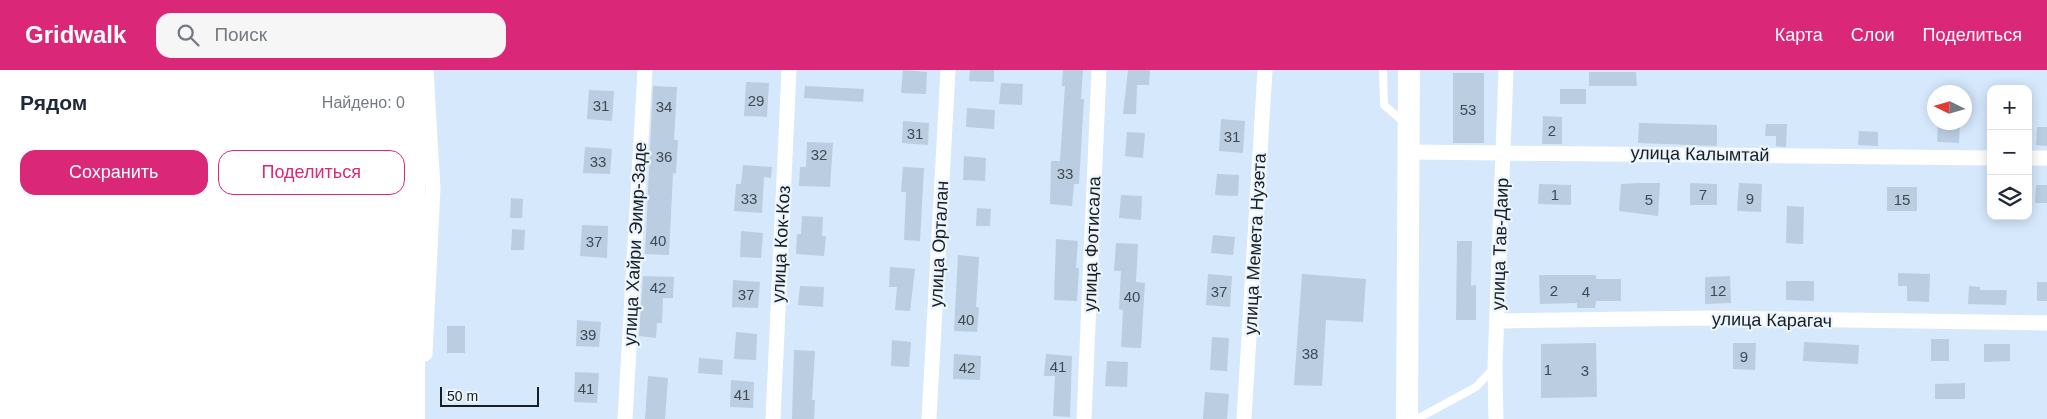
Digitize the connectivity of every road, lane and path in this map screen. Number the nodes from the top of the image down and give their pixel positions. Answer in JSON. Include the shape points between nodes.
{"nodes":[{"id":1,"x":426,"y":70,"type":"edge"},
{"id":2,"x":645,"y":70,"type":"edge"},
{"id":3,"x":789,"y":70,"type":"edge"},
{"id":4,"x":948,"y":70,"type":"edge"},
{"id":5,"x":1099,"y":70,"type":"edge"},
{"id":6,"x":1265,"y":70,"type":"edge"},
{"id":7,"x":1383,"y":70,"type":"edge"},
{"id":8,"x":1409,"y":70,"type":"edge"},
{"id":9,"x":1506,"y":70,"type":"edge"},
{"id":10,"x":1409,"y":126,"type":"junction"},
{"id":11,"x":1503,"y":151,"type":"junction"},
{"id":12,"x":1409,"y":152,"type":"junction"},
{"id":13,"x":1987,"y":158,"type":"edge"},
{"id":14,"x":2032,"y":158,"type":"edge"},
{"id":15,"x":2047,"y":158,"type":"edge"},
{"id":16,"x":1497,"y":321,"type":"junction"},
{"id":17,"x":2047,"y":323,"type":"edge"},
{"id":18,"x":425,"y":354,"type":"edge"},
{"id":19,"x":1495,"y":367,"type":"junction"},
{"id":20,"x":625,"y":419,"type":"edge"},
{"id":21,"x":773,"y":419,"type":"edge"},
{"id":22,"x":929,"y":419,"type":"edge"},
{"id":23,"x":1085,"y":419,"type":"edge"},
{"id":24,"x":1244,"y":419,"type":"edge"},
{"id":25,"x":1407,"y":419,"type":"edge"},
{"id":26,"x":1417,"y":419,"type":"edge"},
{"id":27,"x":1496,"y":419,"type":"edge"}],
"edges":[{"from":1,"to":18,"type":"street","via":[[433,188]]},
{"from":2,"to":20,"type":"street","name":"улица Хайри Эимр-Заде"},
{"from":3,"to":21,"type":"street","name":"улица Кок-Коз"},
{"from":4,"to":22,"type":"street","name":"улица Орталан"},
{"from":5,"to":23,"type":"street","name":"улица Фотисала"},
{"from":6,"to":24,"type":"street","name":"улица Мемета Нузета"},
{"from":7,"to":10,"type":"lane","via":[[1384,105]]},
{"from":8,"to":10,"type":"main road"},
{"from":9,"to":11,"type":"street","name":"улица Тав-Даир"},
{"from":10,"to":12,"type":"main road"},
{"from":11,"to":12,"type":"street","name":"улица Калымтай"},
{"from":11,"to":13,"type":"street","name":"улица Калымтай"},
{"from":11,"to":16,"type":"street","name":"улица Тав-Даир"},
{"from":12,"to":25,"type":"main road"},
{"from":14,"to":15,"type":"street"},
{"from":16,"to":17,"type":"street","name":"улица Карагач","via":[[1707,318]]},
{"from":16,"to":19,"type":"street","name":"улица Тав-Даир"},
{"from":19,"to":26,"type":"lane","via":[[1476,387]]},
{"from":19,"to":27,"type":"street","name":"улица Тав-Даир"}]}
